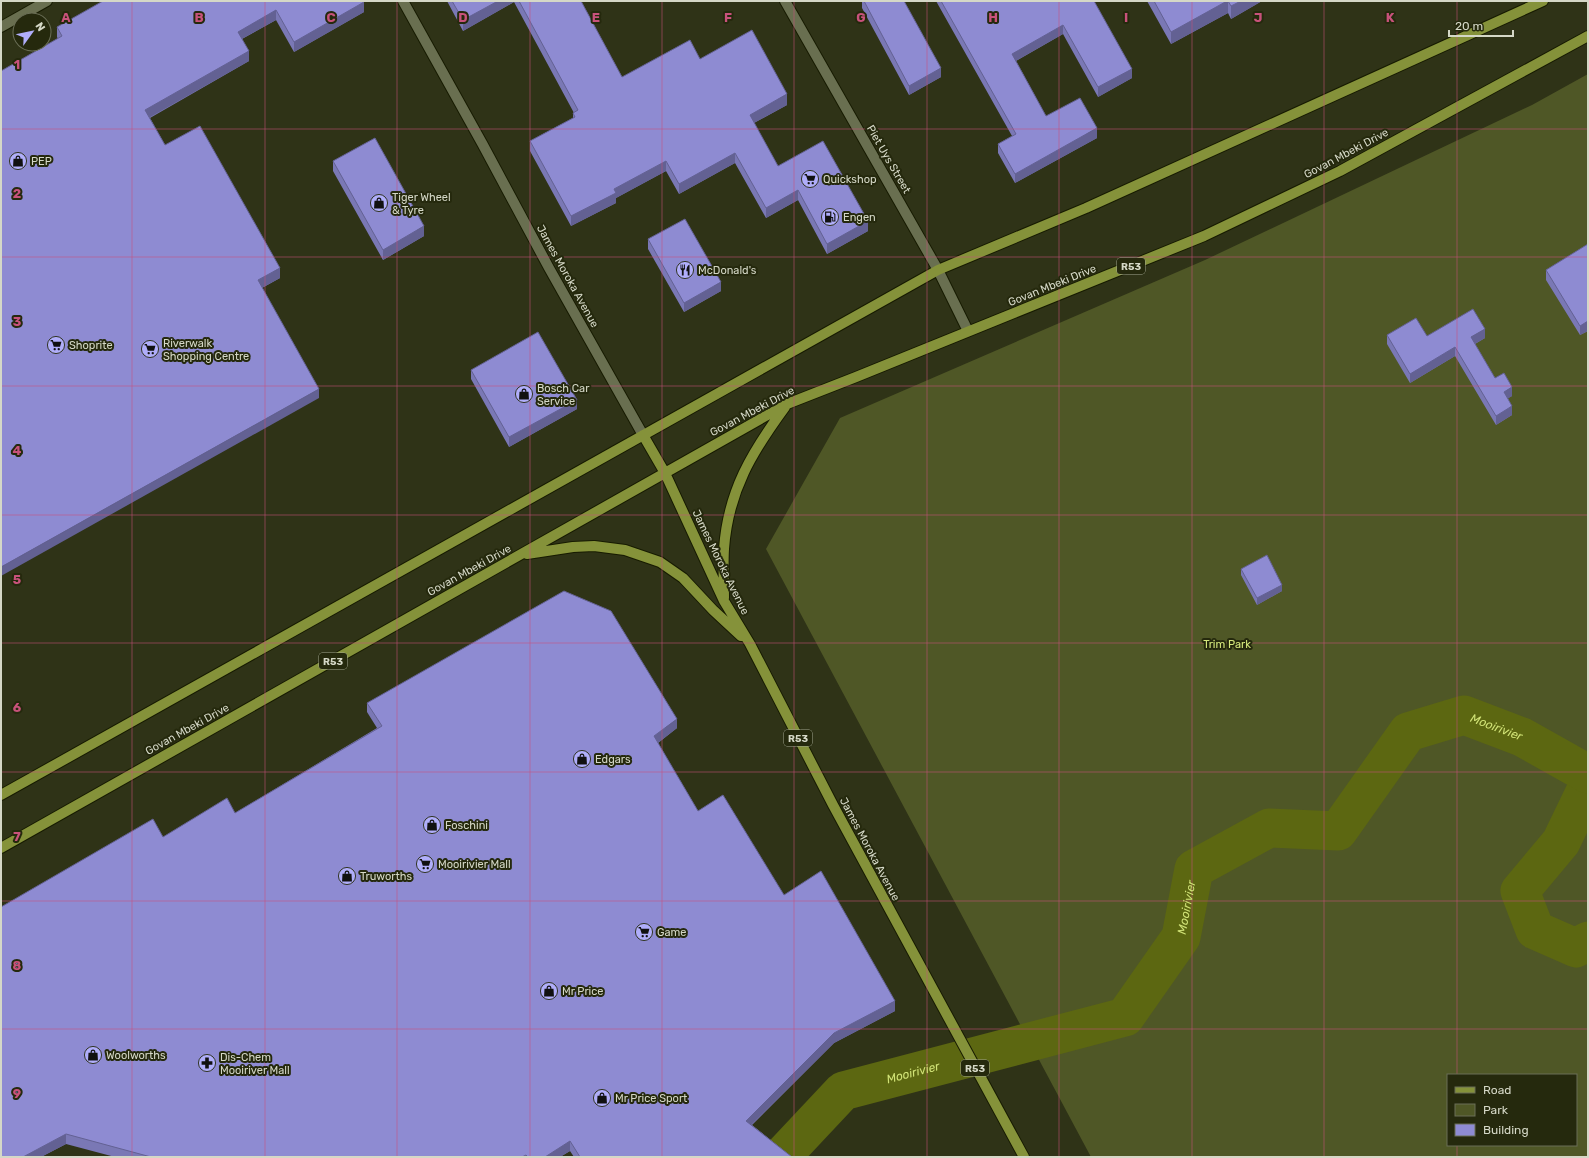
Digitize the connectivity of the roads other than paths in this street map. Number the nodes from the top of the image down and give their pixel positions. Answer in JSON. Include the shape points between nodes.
{"nodes":[{"id":1,"x":47,"y":1,"type":"edge"},
{"id":2,"x":403,"y":1,"type":"edge"},
{"id":3,"x":785,"y":1,"type":"edge"},
{"id":4,"x":1543,"y":1,"type":"edge"},
{"id":5,"x":1,"y":27,"type":"edge"},
{"id":6,"x":1588,"y":36,"type":"edge"},
{"id":7,"x":938,"y":270,"type":"junction"},
{"id":8,"x":968,"y":331,"type":"junction"},
{"id":9,"x":787,"y":404,"type":"junction"},
{"id":10,"x":643,"y":435,"type":"junction"},
{"id":11,"x":665,"y":473,"type":"junction"},
{"id":12,"x":521,"y":554,"type":"junction"},
{"id":13,"x":724,"y":601,"type":"junction"},
{"id":14,"x":750,"y":644,"type":"junction"},
{"id":15,"x":1,"y":795,"type":"edge"},
{"id":16,"x":1,"y":848,"type":"edge"},
{"id":17,"x":1024,"y":1157,"type":"edge"}],
"edges":[{"from":1,"to":5,"type":"street"},
{"from":2,"to":10,"type":"street","name":"James Moroka Avenue"},
{"from":3,"to":7,"type":"street","name":"Piet Uys Street"},
{"from":4,"to":7,"type":"main road","via":[[1086,208]]},
{"from":6,"to":8,"type":"main road","name":"Govan Mbeki Drive","number":"R53","via":[[1340,171],[1257,212],[1094,282]]},
{"from":7,"to":8,"type":"street","name":"Piet Uys Street"},
{"from":7,"to":10,"type":"main road"},
{"from":8,"to":9,"type":"main road","name":"Govan Mbeki Drive","number":"R53"},
{"from":9,"to":11,"type":"main road","name":"Govan Mbeki Drive","number":"R53"},
{"from":9,"to":13,"type":"main road","via":[[761,439],[734,496],[724,548]]},
{"from":10,"to":11,"type":"main road","name":"James Moroka Avenue","number":"R53"},
{"from":10,"to":15,"type":"main road"},
{"from":11,"to":12,"type":"main road","name":"Govan Mbeki Drive","number":"R53"},
{"from":11,"to":13,"type":"main road","name":"James Moroka Avenue","number":"R53"},
{"from":12,"to":14,"type":"main road","via":[[594,546],[625,550],[660,562],[683,578]]},
{"from":12,"to":16,"type":"main road","name":"Govan Mbeki Drive","number":"R53"},
{"from":13,"to":14,"type":"main road","name":"James Moroka Avenue","number":"R53"},
{"from":14,"to":17,"type":"main road","name":"James Moroka Avenue","number":"R53","via":[[832,805]]}]}
